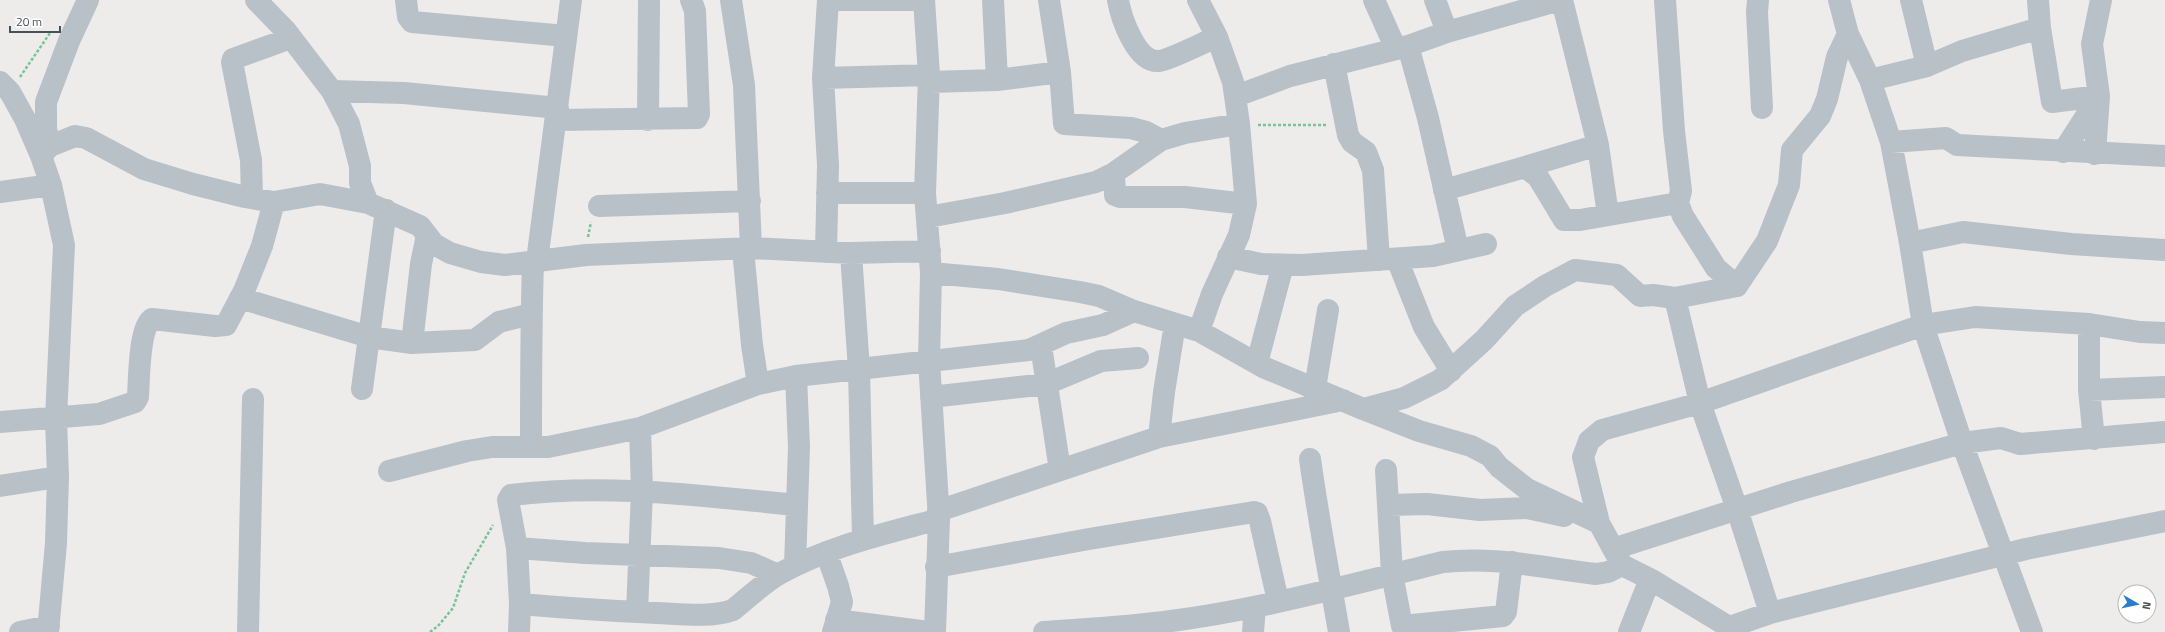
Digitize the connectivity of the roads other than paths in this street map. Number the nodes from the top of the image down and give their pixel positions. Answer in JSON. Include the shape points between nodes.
{"nodes":[{"id":1,"x":88,"y":0,"type":"edge"},
{"id":2,"x":256,"y":0,"type":"edge"},
{"id":3,"x":406,"y":0,"type":"edge"},
{"id":4,"x":571,"y":0,"type":"edge"},
{"id":5,"x":649,"y":0,"type":"edge"},
{"id":6,"x":691,"y":0,"type":"edge"},
{"id":7,"x":731,"y":0,"type":"edge"},
{"id":8,"x":830,"y":0,"type":"edge"},
{"id":9,"x":924,"y":0,"type":"edge"},
{"id":10,"x":993,"y":0,"type":"edge"},
{"id":11,"x":1049,"y":0,"type":"edge"},
{"id":12,"x":1118,"y":0,"type":"edge"},
{"id":13,"x":1374,"y":0,"type":"edge"},
{"id":14,"x":1436,"y":0,"type":"edge"},
{"id":15,"x":1665,"y":0,"type":"edge"},
{"id":16,"x":1758,"y":0,"type":"edge"},
{"id":17,"x":1839,"y":0,"type":"edge"},
{"id":18,"x":1911,"y":0,"type":"edge"},
{"id":19,"x":2038,"y":0,"type":"edge"},
{"id":20,"x":2100,"y":0,"type":"edge"},
{"id":21,"x":1554,"y":1,"type":"edge"},
{"id":22,"x":1204,"y":4,"type":"edge"},
{"id":23,"x":1490,"y":9,"type":"edge"},
{"id":24,"x":2040,"y":28,"type":"junction"},
{"id":25,"x":1447,"y":32,"type":"junction"},
{"id":26,"x":1848,"y":34,"type":"junction"},
{"id":27,"x":566,"y":36,"type":"junction"},
{"id":28,"x":1217,"y":37,"type":"junction"},
{"id":29,"x":291,"y":38,"type":"junction"},
{"id":30,"x":1402,"y":47,"type":"junction"},
{"id":31,"x":1334,"y":64,"type":"junction"},
{"id":32,"x":1927,"y":66,"type":"junction"},
{"id":33,"x":1060,"y":72,"type":"junction"},
{"id":34,"x":823,"y":78,"type":"junction"},
{"id":35,"x":929,"y":79,"type":"junction"},
{"id":36,"x":997,"y":80,"type":"junction"},
{"id":37,"x":1870,"y":80,"type":"junction"},
{"id":38,"x":5,"y":87,"type":"edge"},
{"id":39,"x":332,"y":90,"type":"junction"},
{"id":40,"x":1236,"y":96,"type":"junction"},
{"id":41,"x":2099,"y":96,"type":"junction"},
{"id":42,"x":1762,"y":108,"type":"dead end"},
{"id":43,"x":557,"y":114,"type":"junction"},
{"id":44,"x":648,"y":120,"type":"junction"},
{"id":45,"x":1239,"y":124,"type":"junction"},
{"id":46,"x":1162,"y":140,"type":"junction"},
{"id":47,"x":1891,"y":142,"type":"junction"},
{"id":48,"x":1598,"y":146,"type":"junction"},
{"id":49,"x":45,"y":151,"type":"junction"},
{"id":50,"x":2063,"y":152,"type":"junction"},
{"id":51,"x":2095,"y":154,"type":"junction"},
{"id":52,"x":2165,"y":156,"type":"edge"},
{"id":53,"x":1525,"y":167,"type":"junction"},
{"id":54,"x":1114,"y":173,"type":"junction"},
{"id":55,"x":51,"y":185,"type":"junction"},
{"id":56,"x":1444,"y":190,"type":"junction"},
{"id":57,"x":0,"y":192,"type":"edge"},
{"id":58,"x":828,"y":193,"type":"junction"},
{"id":59,"x":925,"y":193,"type":"junction"},
{"id":60,"x":252,"y":198,"type":"junction"},
{"id":61,"x":750,"y":201,"type":"junction"},
{"id":62,"x":274,"y":202,"type":"junction"},
{"id":63,"x":1678,"y":203,"type":"junction"},
{"id":64,"x":1246,"y":204,"type":"junction"},
{"id":65,"x":377,"y":206,"type":"junction"},
{"id":66,"x":599,"y":206,"type":"road end"},
{"id":67,"x":1608,"y":215,"type":"junction"},
{"id":68,"x":928,"y":217,"type":"junction"},
{"id":69,"x":427,"y":235,"type":"junction"},
{"id":70,"x":1910,"y":243,"type":"junction"},
{"id":71,"x":1486,"y":244,"type":"dead end"},
{"id":72,"x":747,"y":249,"type":"junction"},
{"id":73,"x":1458,"y":250,"type":"junction"},
{"id":74,"x":2165,"y":250,"type":"edge"},
{"id":75,"x":826,"y":252,"type":"junction"},
{"id":76,"x":851,"y":253,"type":"junction"},
{"id":77,"x":1228,"y":257,"type":"junction"},
{"id":78,"x":1388,"y":259,"type":"junction"},
{"id":79,"x":535,"y":262,"type":"junction"},
{"id":80,"x":931,"y":262,"type":"junction"},
{"id":81,"x":1283,"y":266,"type":"junction"},
{"id":82,"x":1737,"y":286,"type":"junction"},
{"id":83,"x":240,"y":298,"type":"junction"},
{"id":84,"x":1675,"y":298,"type":"junction"},
{"id":85,"x":1328,"y":310,"type":"dead end"},
{"id":86,"x":1134,"y":312,"type":"junction"},
{"id":87,"x":531,"y":314,"type":"junction"},
{"id":88,"x":1175,"y":324,"type":"junction"},
{"id":89,"x":2089,"y":324,"type":"junction"},
{"id":90,"x":1923,"y":326,"type":"junction"},
{"id":91,"x":1199,"y":331,"type":"junction"},
{"id":92,"x":2165,"y":334,"type":"edge"},
{"id":93,"x":369,"y":337,"type":"junction"},
{"id":94,"x":412,"y":343,"type":"junction"},
{"id":95,"x":1041,"y":346,"type":"junction"},
{"id":96,"x":1138,"y":358,"type":"dead end"},
{"id":97,"x":929,"y":362,"type":"junction"},
{"id":98,"x":1257,"y":363,"type":"junction"},
{"id":99,"x":858,"y":370,"type":"junction"},
{"id":100,"x":1451,"y":370,"type":"junction"},
{"id":101,"x":796,"y":376,"type":"junction"},
{"id":102,"x":758,"y":384,"type":"junction"},
{"id":103,"x":1046,"y":384,"type":"junction"},
{"id":104,"x":2165,"y":387,"type":"edge"},
{"id":105,"x":1315,"y":388,"type":"junction"},
{"id":106,"x":362,"y":389,"type":"dead end"},
{"id":107,"x":2089,"y":390,"type":"junction"},
{"id":108,"x":931,"y":397,"type":"junction"},
{"id":109,"x":253,"y":399,"type":"dead end"},
{"id":110,"x":1343,"y":400,"type":"junction"},
{"id":111,"x":1700,"y":403,"type":"junction"},
{"id":112,"x":1362,"y":409,"type":"junction"},
{"id":113,"x":56,"y":418,"type":"junction"},
{"id":114,"x":0,"y":422,"type":"edge"},
{"id":115,"x":640,"y":428,"type":"junction"},
{"id":116,"x":2165,"y":432,"type":"edge"},
{"id":117,"x":1159,"y":437,"type":"junction"},
{"id":118,"x":2094,"y":438,"type":"junction"},
{"id":119,"x":1962,"y":443,"type":"junction"},
{"id":120,"x":531,"y":447,"type":"junction"},
{"id":121,"x":1310,"y":459,"type":"dead end"},
{"id":122,"x":1060,"y":470,"type":"junction"},
{"id":123,"x":1386,"y":470,"type":"dead end"},
{"id":124,"x":389,"y":471,"type":"dead end"},
{"id":125,"x":58,"y":477,"type":"junction"},
{"id":126,"x":0,"y":486,"type":"edge"},
{"id":127,"x":642,"y":491,"type":"junction"},
{"id":128,"x":1388,"y":505,"type":"junction"},
{"id":129,"x":797,"y":506,"type":"junction"},
{"id":130,"x":1737,"y":509,"type":"junction"},
{"id":131,"x":938,"y":515,"type":"junction"},
{"id":132,"x":2165,"y":521,"type":"edge"},
{"id":133,"x":1598,"y":523,"type":"junction"},
{"id":134,"x":863,"y":539,"type":"junction"},
{"id":135,"x":517,"y":548,"type":"junction"},
{"id":136,"x":826,"y":552,"type":"junction"},
{"id":137,"x":640,"y":554,"type":"junction"},
{"id":138,"x":2004,"y":554,"type":"junction"},
{"id":139,"x":1618,"y":557,"type":"junction"},
{"id":140,"x":1512,"y":562,"type":"junction"},
{"id":141,"x":936,"y":567,"type":"junction"},
{"id":142,"x":786,"y":571,"type":"junction"},
{"id":143,"x":1392,"y":574,"type":"junction"},
{"id":144,"x":1650,"y":579,"type":"junction"},
{"id":145,"x":1333,"y":589,"type":"junction"},
{"id":146,"x":1278,"y":602,"type":"junction"},
{"id":147,"x":520,"y":604,"type":"junction"},
{"id":148,"x":1254,"y":607,"type":"junction"},
{"id":149,"x":637,"y":612,"type":"junction"},
{"id":150,"x":1770,"y":613,"type":"junction"},
{"id":151,"x":835,"y":626,"type":"edge"},
{"id":152,"x":1172,"y":627,"type":"edge"},
{"id":153,"x":49,"y":629,"type":"edge"},
{"id":154,"x":1732,"y":630,"type":"edge"},
{"id":155,"x":20,"y":632,"type":"edge"},
{"id":156,"x":248,"y":632,"type":"edge"},
{"id":157,"x":519,"y":632,"type":"edge"},
{"id":158,"x":929,"y":632,"type":"edge"},
{"id":159,"x":935,"y":632,"type":"edge"},
{"id":160,"x":1044,"y":632,"type":"edge"},
{"id":161,"x":1253,"y":632,"type":"edge"},
{"id":162,"x":1339,"y":632,"type":"edge"},
{"id":163,"x":1629,"y":632,"type":"edge"},
{"id":164,"x":2032,"y":632,"type":"edge"}],
"edges":[{"from":1,"to":49,"type":"street","via":[[46,102]]},
{"from":2,"to":29,"type":"street"},
{"from":3,"to":27,"type":"street","via":[[408,17],[412,22]]},
{"from":4,"to":27,"type":"street"},
{"from":5,"to":44,"type":"street"},
{"from":6,"to":44,"type":"street","via":[[695,11],[698,117]]},
{"from":7,"to":61,"type":"street","via":[[744,85]]},
{"from":8,"to":9,"type":"street"},
{"from":8,"to":34,"type":"street"},
{"from":9,"to":35,"type":"street"},
{"from":10,"to":36,"type":"street"},
{"from":11,"to":33,"type":"street"},
{"from":12,"to":28,"type":"street","via":[[1131,38],[1150,59],[1163,60]]},
{"from":13,"to":30,"type":"street"},
{"from":14,"to":25,"type":"street"},
{"from":15,"to":63,"type":"street","via":[[1681,191]]},
{"from":16,"to":42,"type":"street"},
{"from":17,"to":26,"type":"street"},
{"from":18,"to":32,"type":"street"},
{"from":19,"to":24,"type":"street"},
{"from":20,"to":41,"type":"street","via":[[2092,44]]},
{"from":21,"to":23,"type":"street"},
{"from":21,"to":48,"type":"street"},
{"from":22,"to":28,"type":"street"},
{"from":23,"to":25,"type":"street"},
{"from":24,"to":32,"type":"street","via":[[1962,51]]},
{"from":24,"to":41,"type":"street","via":[[2052,102]]},
{"from":25,"to":30,"type":"street"},
{"from":26,"to":37,"type":"street"},
{"from":26,"to":82,"type":"street","via":[[1837,57],[1827,99],[1820,116],[1792,150],[1789,185],[1767,241]]},
{"from":27,"to":43,"type":"street"},
{"from":28,"to":40,"type":"street","via":[[1229,67]]},
{"from":29,"to":39,"type":"street"},
{"from":29,"to":60,"type":"street","via":[[233,59],[232,62],[251,160]]},
{"from":30,"to":31,"type":"street"},
{"from":30,"to":56,"type":"street"},
{"from":31,"to":40,"type":"street","via":[[1290,76]]},
{"from":31,"to":78,"type":"street","via":[[1350,139],[1366,152],[1373,170]]},
{"from":32,"to":37,"type":"street"},
{"from":33,"to":36,"type":"street"},
{"from":33,"to":46,"type":"street","via":[[1064,124],[1130,128]]},
{"from":34,"to":35,"type":"street"},
{"from":34,"to":58,"type":"street"},
{"from":35,"to":36,"type":"street"},
{"from":35,"to":59,"type":"street"},
{"from":37,"to":47,"type":"street"},
{"from":38,"to":49,"type":"street"},
{"from":39,"to":43,"type":"street","via":[[404,93]]},
{"from":39,"to":65,"type":"street","via":[[349,124],[360,166],[360,183]]},
{"from":40,"to":45,"type":"street"},
{"from":41,"to":50,"type":"street"},
{"from":41,"to":51,"type":"street"},
{"from":43,"to":44,"type":"street"},
{"from":43,"to":79,"type":"street"},
{"from":45,"to":46,"type":"street","via":[[1185,133]]},
{"from":45,"to":64,"type":"street"},
{"from":46,"to":54,"type":"street"},
{"from":47,"to":50,"type":"street","via":[[1946,138],[1957,145]]},
{"from":47,"to":70,"type":"street"},
{"from":48,"to":53,"type":"street"},
{"from":48,"to":67,"type":"street"},
{"from":49,"to":55,"type":"street"},
{"from":49,"to":60,"type":"street","via":[[72,136],[86,138],[144,169],[192,184]]},
{"from":50,"to":51,"type":"street"},
{"from":51,"to":52,"type":"street"},
{"from":53,"to":56,"type":"street"},
{"from":53,"to":67,"type":"street","via":[[1538,177],[1564,220]]},
{"from":54,"to":64,"type":"street","via":[[1115,195],[1120,197],[1185,197]]},
{"from":54,"to":68,"type":"street","via":[[1087,184]]},
{"from":55,"to":57,"type":"street"},
{"from":55,"to":113,"type":"street","via":[[64,245]]},
{"from":56,"to":73,"type":"street"},
{"from":58,"to":59,"type":"street"},
{"from":58,"to":75,"type":"street"},
{"from":59,"to":68,"type":"street"},
{"from":60,"to":62,"type":"street"},
{"from":61,"to":66,"type":"street"},
{"from":61,"to":72,"type":"street"},
{"from":62,"to":65,"type":"street","via":[[320,194]]},
{"from":62,"to":83,"type":"street","via":[[262,246]]},
{"from":63,"to":67,"type":"street"},
{"from":63,"to":82,"type":"street","via":[[1683,216],[1716,268]]},
{"from":64,"to":77,"type":"street","via":[[1239,235]]},
{"from":65,"to":69,"type":"street","via":[[420,226]]},
{"from":65,"to":93,"type":"street"},
{"from":68,"to":80,"type":"street"},
{"from":69,"to":79,"type":"street","via":[[434,244],[461,257],[505,265]]},
{"from":69,"to":94,"type":"street"},
{"from":70,"to":74,"type":"street","via":[[1963,232]]},
{"from":70,"to":90,"type":"street"},
{"from":71,"to":73,"type":"street"},
{"from":72,"to":75,"type":"street"},
{"from":72,"to":79,"type":"street","via":[[586,255]]},
{"from":72,"to":102,"type":"street","via":[[752,345]]},
{"from":73,"to":78,"type":"street","via":[[1433,256]]},
{"from":75,"to":76,"type":"street"},
{"from":76,"to":80,"type":"street"},
{"from":76,"to":99,"type":"street"},
{"from":77,"to":81,"type":"street"},
{"from":77,"to":91,"type":"street"},
{"from":78,"to":81,"type":"street"},
{"from":78,"to":100,"type":"street","via":[[1424,327]]},
{"from":79,"to":87,"type":"street"},
{"from":80,"to":86,"type":"street","via":[[998,279],[1099,296]]},
{"from":80,"to":97,"type":"street"},
{"from":81,"to":98,"type":"street"},
{"from":82,"to":84,"type":"street"},
{"from":83,"to":93,"type":"street"},
{"from":83,"to":113,"type":"street","via":[[227,324],[222,327],[150,320],[146,325],[143,340],[137,400],[99,414]]},
{"from":84,"to":100,"type":"street","via":[[1640,296],[1617,275],[1575,270],[1515,306],[1484,340]]},
{"from":84,"to":111,"type":"street"},
{"from":85,"to":105,"type":"street"},
{"from":86,"to":88,"type":"street"},
{"from":86,"to":95,"type":"street","via":[[1103,325],[1066,333]]},
{"from":87,"to":94,"type":"street","via":[[499,322],[475,340]]},
{"from":87,"to":120,"type":"street"},
{"from":88,"to":91,"type":"street"},
{"from":88,"to":117,"type":"street"},
{"from":89,"to":90,"type":"street","via":[[1975,317]]},
{"from":89,"to":92,"type":"street"},
{"from":89,"to":107,"type":"street"},
{"from":90,"to":111,"type":"street"},
{"from":90,"to":119,"type":"street"},
{"from":91,"to":98,"type":"street"},
{"from":93,"to":94,"type":"street"},
{"from":93,"to":106,"type":"street"},
{"from":95,"to":97,"type":"street","via":[[1009,354]]},
{"from":95,"to":103,"type":"street"},
{"from":96,"to":103,"type":"street","via":[[1101,361]]},
{"from":97,"to":99,"type":"street"},
{"from":97,"to":108,"type":"street"},
{"from":98,"to":105,"type":"street"},
{"from":99,"to":101,"type":"street"},
{"from":99,"to":134,"type":"street"},
{"from":100,"to":112,"type":"street","via":[[1440,380],[1416,392]]},
{"from":101,"to":102,"type":"street"},
{"from":101,"to":129,"type":"street","via":[[799,447]]},
{"from":102,"to":115,"type":"street"},
{"from":103,"to":108,"type":"street"},
{"from":103,"to":122,"type":"street"},
{"from":104,"to":107,"type":"street"},
{"from":105,"to":110,"type":"street"},
{"from":107,"to":118,"type":"street"},
{"from":108,"to":131,"type":"street"},
{"from":109,"to":156,"type":"street"},
{"from":110,"to":112,"type":"street"},
{"from":110,"to":117,"type":"street","via":[[1264,418]]},
{"from":111,"to":130,"type":"street"},
{"from":111,"to":133,"type":"street","via":[[1602,430],[1589,441],[1583,457]]},
{"from":112,"to":133,"type":"street","via":[[1476,449],[1490,456],[1499,467],[1527,489]]},
{"from":113,"to":114,"type":"street"},
{"from":113,"to":125,"type":"street"},
{"from":115,"to":120,"type":"street","via":[[548,447]]},
{"from":115,"to":127,"type":"street"},
{"from":116,"to":118,"type":"street"},
{"from":117,"to":122,"type":"street"},
{"from":118,"to":119,"type":"street","via":[[2020,444],[2001,438]]},
{"from":119,"to":130,"type":"street"},
{"from":119,"to":138,"type":"street"},
{"from":120,"to":124,"type":"street","via":[[467,450]]},
{"from":121,"to":145,"type":"street","via":[[1318,518]]},
{"from":122,"to":131,"type":"street"},
{"from":123,"to":128,"type":"street"},
{"from":125,"to":126,"type":"street"},
{"from":125,"to":153,"type":"street"},
{"from":127,"to":129,"type":"street"},
{"from":127,"to":135,"type":"street","via":[[563,490],[511,495],[508,500]]},
{"from":127,"to":137,"type":"street"},
{"from":128,"to":133,"type":"street","via":[[1427,504],[1480,510],[1527,508]]},
{"from":128,"to":143,"type":"street"},
{"from":129,"to":142,"type":"street"},
{"from":130,"to":139,"type":"street"},
{"from":130,"to":150,"type":"street"},
{"from":131,"to":134,"type":"street"},
{"from":131,"to":141,"type":"street"},
{"from":132,"to":138,"type":"street"},
{"from":133,"to":139,"type":"street"},
{"from":134,"to":136,"type":"street"},
{"from":135,"to":137,"type":"street"},
{"from":135,"to":147,"type":"street"},
{"from":136,"to":142,"type":"street"},
{"from":136,"to":151,"type":"street","via":[[841,596]]},
{"from":137,"to":142,"type":"street","via":[[739,561]]},
{"from":137,"to":149,"type":"street"},
{"from":138,"to":150,"type":"street"},
{"from":138,"to":164,"type":"street"},
{"from":139,"to":140,"type":"street","via":[[1608,572],[1596,574]]},
{"from":139,"to":144,"type":"street"},
{"from":140,"to":143,"type":"street","via":[[1443,562]]},
{"from":140,"to":143,"type":"street","via":[[1506,612],[1503,616],[1411,626],[1400,625]]},
{"from":141,"to":146,"type":"street","via":[[1089,538],[1254,512],[1260,521]]},
{"from":141,"to":159,"type":"street"},
{"from":142,"to":149,"type":"street","via":[[738,606],[725,612]]},
{"from":143,"to":145,"type":"street"},
{"from":144,"to":154,"type":"street"},
{"from":144,"to":163,"type":"street"},
{"from":145,"to":146,"type":"street"},
{"from":145,"to":162,"type":"street"},
{"from":146,"to":148,"type":"street"},
{"from":147,"to":149,"type":"street"},
{"from":147,"to":157,"type":"street"},
{"from":148,"to":152,"type":"street"},
{"from":148,"to":161,"type":"street"},
{"from":150,"to":154,"type":"street"},
{"from":151,"to":158,"type":"street"},
{"from":152,"to":160,"type":"street"},
{"from":153,"to":155,"type":"street"}]}
